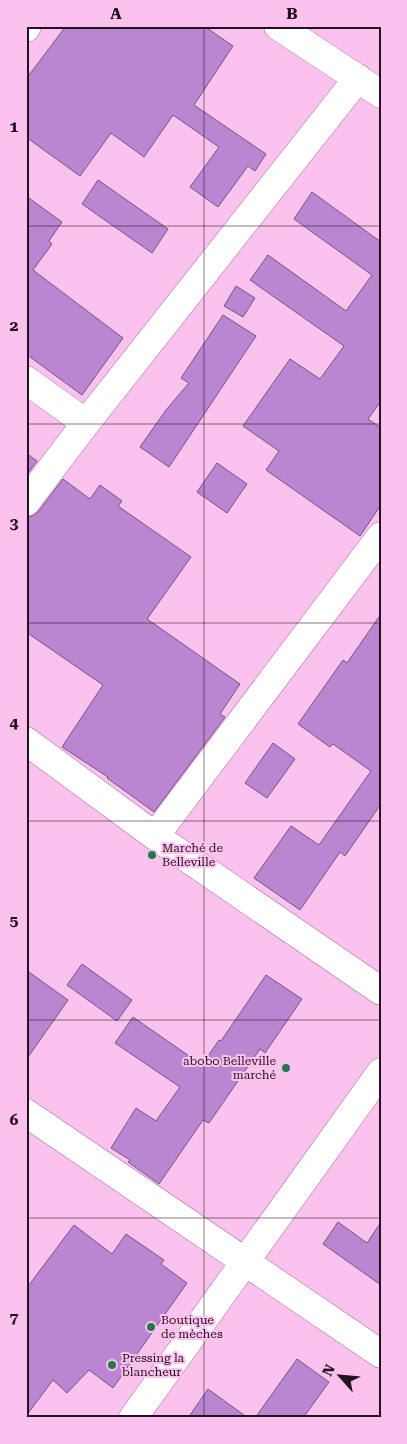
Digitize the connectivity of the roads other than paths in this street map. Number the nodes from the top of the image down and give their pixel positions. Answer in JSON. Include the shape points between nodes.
{"nodes":[{"id":1,"x":278,"y":26,"type":"edge"},
{"id":2,"x":358,"y":78,"type":"junction"},
{"id":3,"x":381,"y":94,"type":"edge"},
{"id":4,"x":26,"y":380,"type":"edge"},
{"id":5,"x":86,"y":423,"type":"junction"},
{"id":6,"x":26,"y":502,"type":"edge"},
{"id":7,"x":381,"y":536,"type":"edge"},
{"id":8,"x":26,"y":741,"type":"edge"},
{"id":9,"x":155,"y":836,"type":"junction"},
{"id":10,"x":381,"y":991,"type":"edge"},
{"id":11,"x":381,"y":1072,"type":"edge"},
{"id":12,"x":26,"y":1112,"type":"edge"},
{"id":13,"x":246,"y":1261,"type":"junction"},
{"id":14,"x":381,"y":1354,"type":"edge"},
{"id":15,"x":133,"y":1418,"type":"edge"}],
"edges":[{"from":1,"to":2,"type":"street"},
{"from":2,"to":3,"type":"street"},
{"from":2,"to":5,"type":"street"},
{"from":4,"to":5,"type":"street"},
{"from":5,"to":6,"type":"street"},
{"from":7,"to":9,"type":"street"},
{"from":8,"to":9,"type":"street"},
{"from":9,"to":10,"type":"street"},
{"from":11,"to":13,"type":"street"},
{"from":12,"to":13,"type":"street"},
{"from":13,"to":14,"type":"street"},
{"from":13,"to":15,"type":"street"}]}
